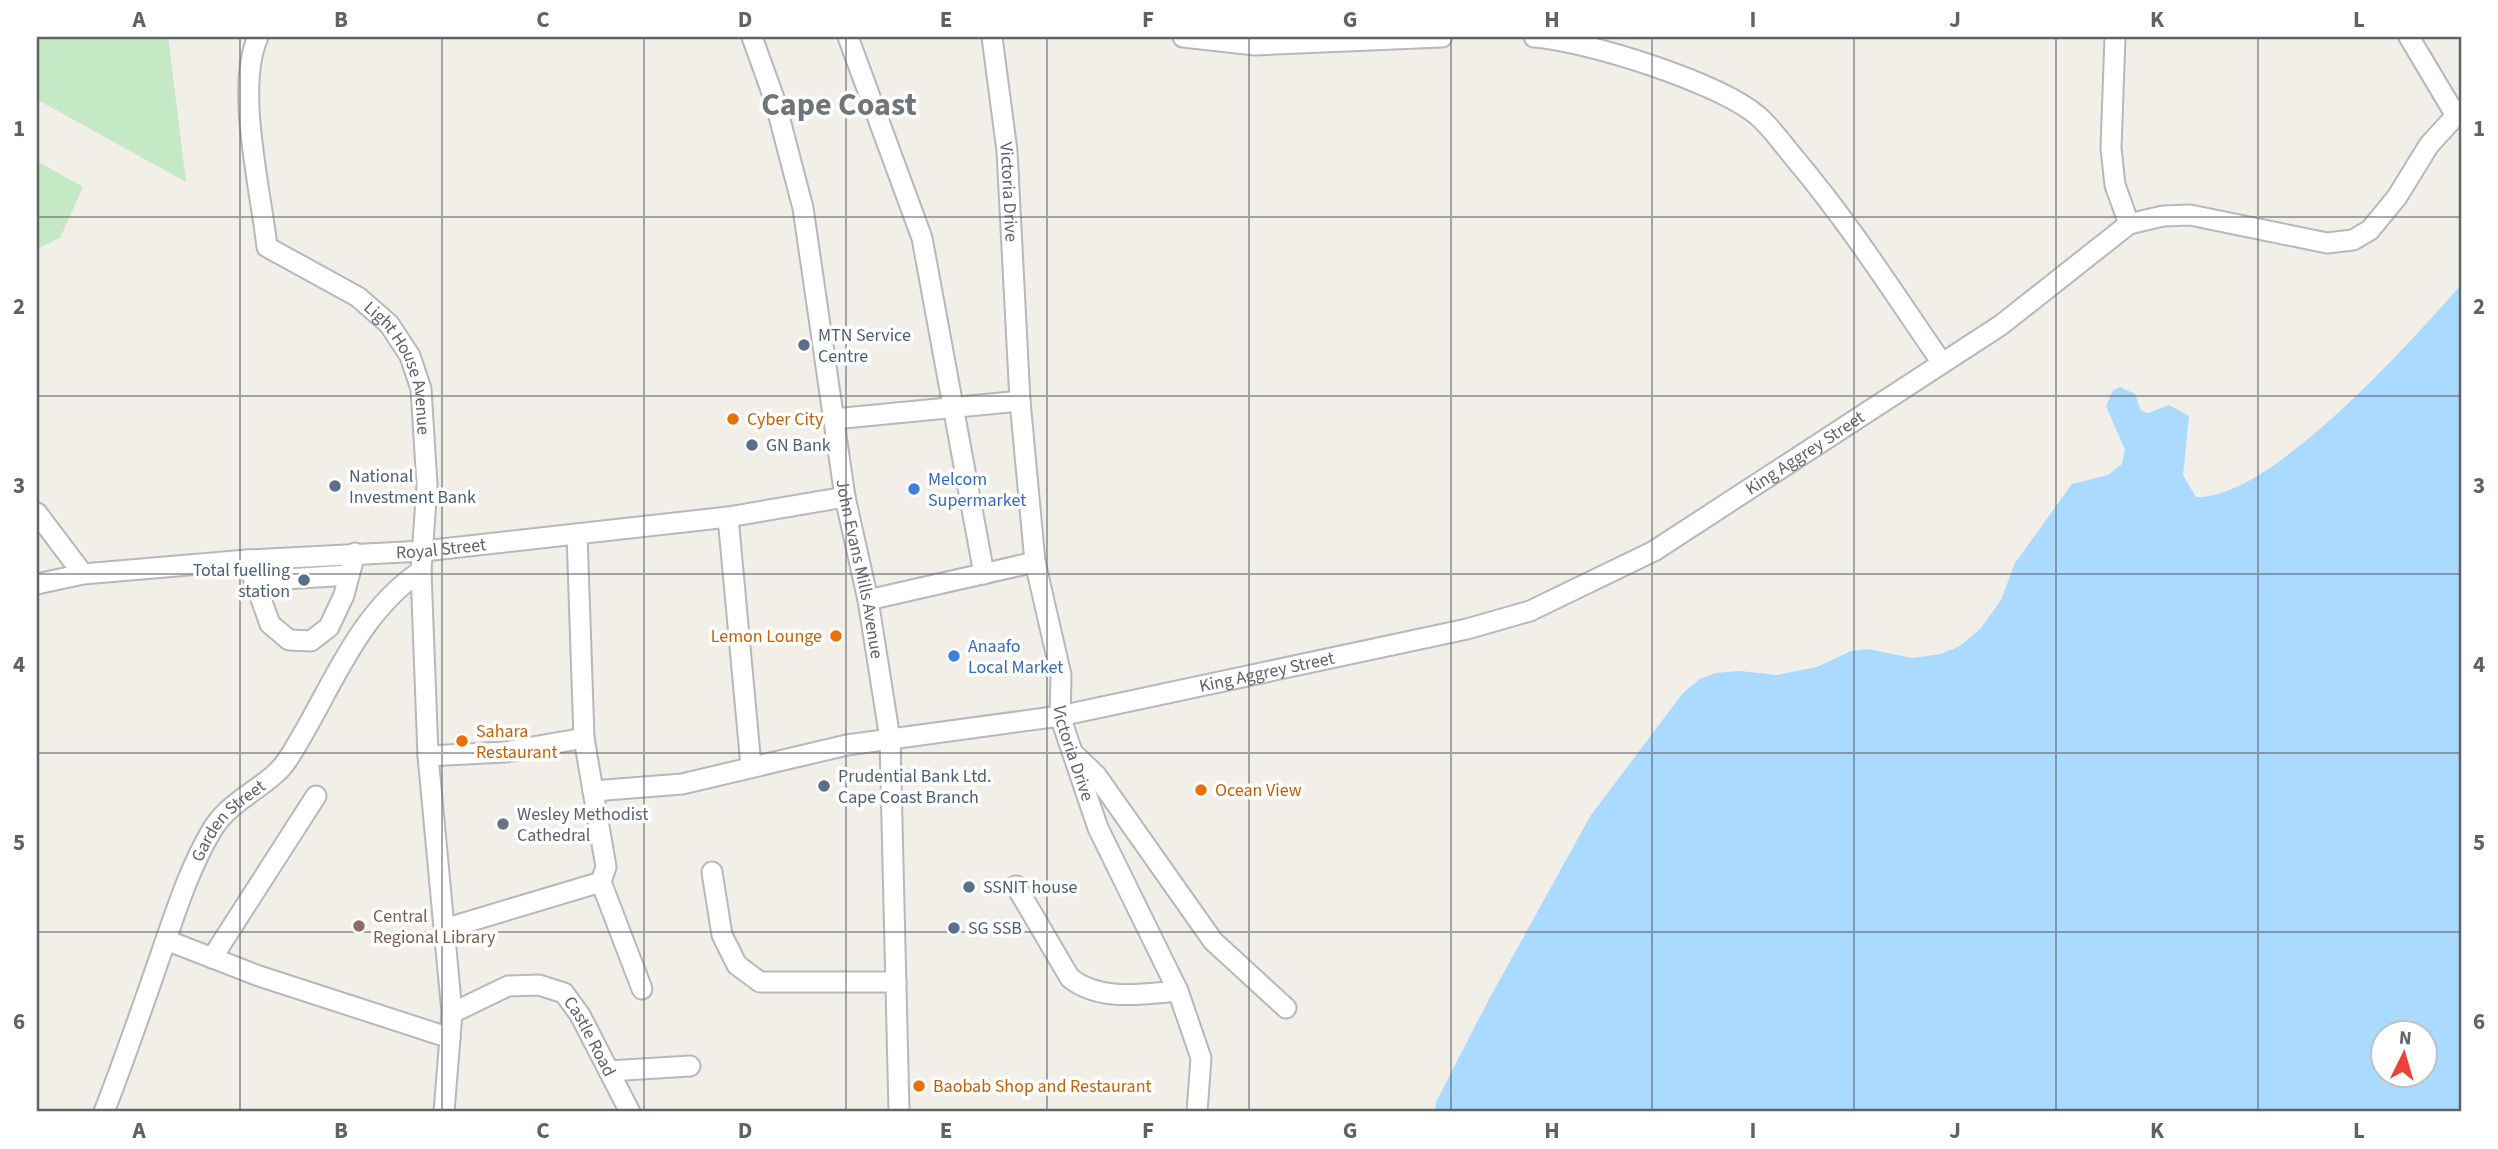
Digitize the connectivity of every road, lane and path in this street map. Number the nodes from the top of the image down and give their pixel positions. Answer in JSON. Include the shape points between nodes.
{"nodes":[{"id":1,"x":258,"y":37,"type":"edge"},
{"id":2,"x":752,"y":37,"type":"edge"},
{"id":3,"x":848,"y":37,"type":"edge"},
{"id":4,"x":992,"y":37,"type":"edge"},
{"id":5,"x":1183,"y":37,"type":"edge"},
{"id":6,"x":1442,"y":37,"type":"edge"},
{"id":7,"x":1534,"y":37,"type":"edge"},
{"id":8,"x":2115,"y":37,"type":"edge"},
{"id":9,"x":2409,"y":37,"type":"edge"},
{"id":10,"x":2458,"y":112,"type":"edge"},
{"id":11,"x":2129,"y":225,"type":"junction"},
{"id":12,"x":1942,"y":363,"type":"junction"},
{"id":13,"x":1020,"y":401,"type":"junction"},
{"id":14,"x":953,"y":408,"type":"junction"},
{"id":15,"x":834,"y":419,"type":"junction"},
{"id":16,"x":845,"y":497,"type":"junction"},
{"id":17,"x":37,"y":513,"type":"edge"},
{"id":18,"x":728,"y":517,"type":"junction"},
{"id":19,"x":577,"y":534,"type":"junction"},
{"id":20,"x":355,"y":553,"type":"junction"},
{"id":21,"x":247,"y":560,"type":"junction"},
{"id":22,"x":423,"y":561,"type":"junction"},
{"id":23,"x":1035,"y":562,"type":"junction"},
{"id":24,"x":83,"y":574,"type":"junction"},
{"id":25,"x":984,"y":574,"type":"junction"},
{"id":26,"x":349,"y":575,"type":"junction"},
{"id":27,"x":254,"y":581,"type":"junction"},
{"id":28,"x":37,"y":584,"type":"edge"},
{"id":29,"x":867,"y":600,"type":"junction"},
{"id":30,"x":1060,"y":716,"type":"junction"},
{"id":31,"x":584,"y":738,"type":"junction"},
{"id":32,"x":890,"y":739,"type":"junction"},
{"id":33,"x":1072,"y":752,"type":"junction"},
{"id":34,"x":428,"y":756,"type":"junction"},
{"id":35,"x":751,"y":766,"type":"junction"},
{"id":36,"x":593,"y":791,"type":"junction"},
{"id":37,"x":316,"y":796,"type":"dead end"},
{"id":38,"x":712,"y":872,"type":"dead end"},
{"id":39,"x":601,"y":881,"type":"junction"},
{"id":40,"x":1016,"y":886,"type":"dead end"},
{"id":41,"x":444,"y":929,"type":"junction"},
{"id":42,"x":166,"y":940,"type":"junction"},
{"id":43,"x":212,"y":958,"type":"junction"},
{"id":44,"x":896,"y":982,"type":"junction"},
{"id":45,"x":642,"y":989,"type":"dead end"},
{"id":46,"x":1178,"y":991,"type":"junction"},
{"id":47,"x":1286,"y":1008,"type":"dead end"},
{"id":48,"x":452,"y":1013,"type":"junction"},
{"id":49,"x":450,"y":1038,"type":"junction"},
{"id":50,"x":690,"y":1066,"type":"dead end"},
{"id":51,"x":609,"y":1071,"type":"junction"},
{"id":52,"x":104,"y":1112,"type":"edge"},
{"id":53,"x":444,"y":1112,"type":"edge"},
{"id":54,"x":630,"y":1112,"type":"edge"},
{"id":55,"x":899,"y":1112,"type":"edge"},
{"id":56,"x":1197,"y":1112,"type":"edge"}],
"edges":[{"from":1,"to":22,"type":"street","name":"Light House Avenue","via":[[252,54],[249,111],[267,247],[358,297],[389,324],[410,356],[421,389],[427,485]]},
{"from":2,"to":15,"type":"street","name":"John Evans Mills Avenue","via":[[775,101],[803,208]]},
{"from":3,"to":14,"type":"street","via":[[922,238]]},
{"from":4,"to":13,"type":"street","name":"Victoria Drive","via":[[1007,151]]},
{"from":5,"to":6,"type":"street","via":[[1255,44]]},
{"from":7,"to":12,"type":"street","via":[[1583,45],[1675,75],[1759,116],[1814,181]]},
{"from":8,"to":11,"type":"street","via":[[2111,149],[2115,185]]},
{"from":9,"to":10,"type":"street"},
{"from":10,"to":11,"type":"street","name":"King Aggrey Street","via":[[2429,145],[2398,197],[2370,230],[2353,240],[2328,243],[2190,215]]},
{"from":11,"to":12,"type":"street","name":"King Aggrey Street","via":[[2001,325]]},
{"from":12,"to":30,"type":"street","name":"King Aggrey Street","via":[[1654,551],[1530,611],[1467,629]]},
{"from":13,"to":14,"type":"street"},
{"from":13,"to":23,"type":"street","name":"Victoria Drive"},
{"from":14,"to":15,"type":"street"},
{"from":14,"to":25,"type":"street"},
{"from":15,"to":16,"type":"street","name":"John Evans Mills Avenue"},
{"from":16,"to":18,"type":"street","name":"Royal Street"},
{"from":16,"to":29,"type":"street","name":"John Evans Mills Avenue"},
{"from":17,"to":24,"type":"street"},
{"from":18,"to":19,"type":"street","name":"Royal Street"},
{"from":18,"to":35,"type":"street"},
{"from":19,"to":22,"type":"street","name":"Royal Street"},
{"from":19,"to":31,"type":"street"},
{"from":20,"to":21,"type":"street","name":"Royal Street"},
{"from":20,"to":22,"type":"street","name":"Royal Street"},
{"from":20,"to":26,"type":"street"},
{"from":21,"to":24,"type":"street","name":"Royal Street"},
{"from":21,"to":27,"type":"street"},
{"from":22,"to":34,"type":"street","name":"Light House Avenue"},
{"from":22,"to":42,"type":"street","name":"Garden Street","via":[[373,615],[287,762],[225,812],[212,831]]},
{"from":23,"to":25,"type":"street"},
{"from":23,"to":30,"type":"street","name":"Victoria Drive","via":[[1061,675]]},
{"from":24,"to":28,"type":"street","name":"Royal Street"},
{"from":25,"to":29,"type":"street"},
{"from":26,"to":27,"type":"street"},
{"from":26,"to":27,"type":"street","via":[[330,627],[311,641],[289,640],[270,624]]},
{"from":29,"to":32,"type":"street","name":"John Evans Mills Avenue"},
{"from":30,"to":32,"type":"street","name":"King Aggrey Street"},
{"from":30,"to":33,"type":"street","name":"Victoria Drive"},
{"from":31,"to":34,"type":"street","via":[[505,752]]},
{"from":31,"to":36,"type":"street"},
{"from":32,"to":35,"type":"street","name":"King Aggrey Street"},
{"from":32,"to":44,"type":"street","name":"John Evans Mills Avenue"},
{"from":33,"to":46,"type":"street","name":"Victoria Drive","via":[[1098,828]]},
{"from":33,"to":47,"type":"street","via":[[1096,775],[1213,941]]},
{"from":34,"to":41,"type":"street","name":"Light House Avenue"},
{"from":35,"to":36,"type":"street","name":"King Aggrey Street","via":[[682,784]]},
{"from":36,"to":39,"type":"street","via":[[606,867]]},
{"from":37,"to":43,"type":"street"},
{"from":38,"to":44,"type":"street","via":[[722,935],[737,965],[760,982]]},
{"from":39,"to":41,"type":"street"},
{"from":39,"to":45,"type":"street"},
{"from":40,"to":46,"type":"street","via":[[1070,978],[1082,988],[1130,995]]},
{"from":41,"to":48,"type":"street","name":"Light House Avenue"},
{"from":42,"to":43,"type":"street"},
{"from":42,"to":52,"type":"street","name":"Garden Street"},
{"from":43,"to":49,"type":"street"},
{"from":44,"to":55,"type":"street","name":"John Evans Mills Avenue"},
{"from":46,"to":56,"type":"street","name":"Victoria Drive","via":[[1201,1058]]},
{"from":48,"to":49,"type":"street","name":"Light House Avenue"},
{"from":48,"to":51,"type":"street","name":"Castle Road","via":[[508,986],[539,985],[564,993]]},
{"from":49,"to":53,"type":"street","name":"Light House Avenue"},
{"from":50,"to":51,"type":"street"},
{"from":51,"to":54,"type":"street","name":"Castle Road"}]}
